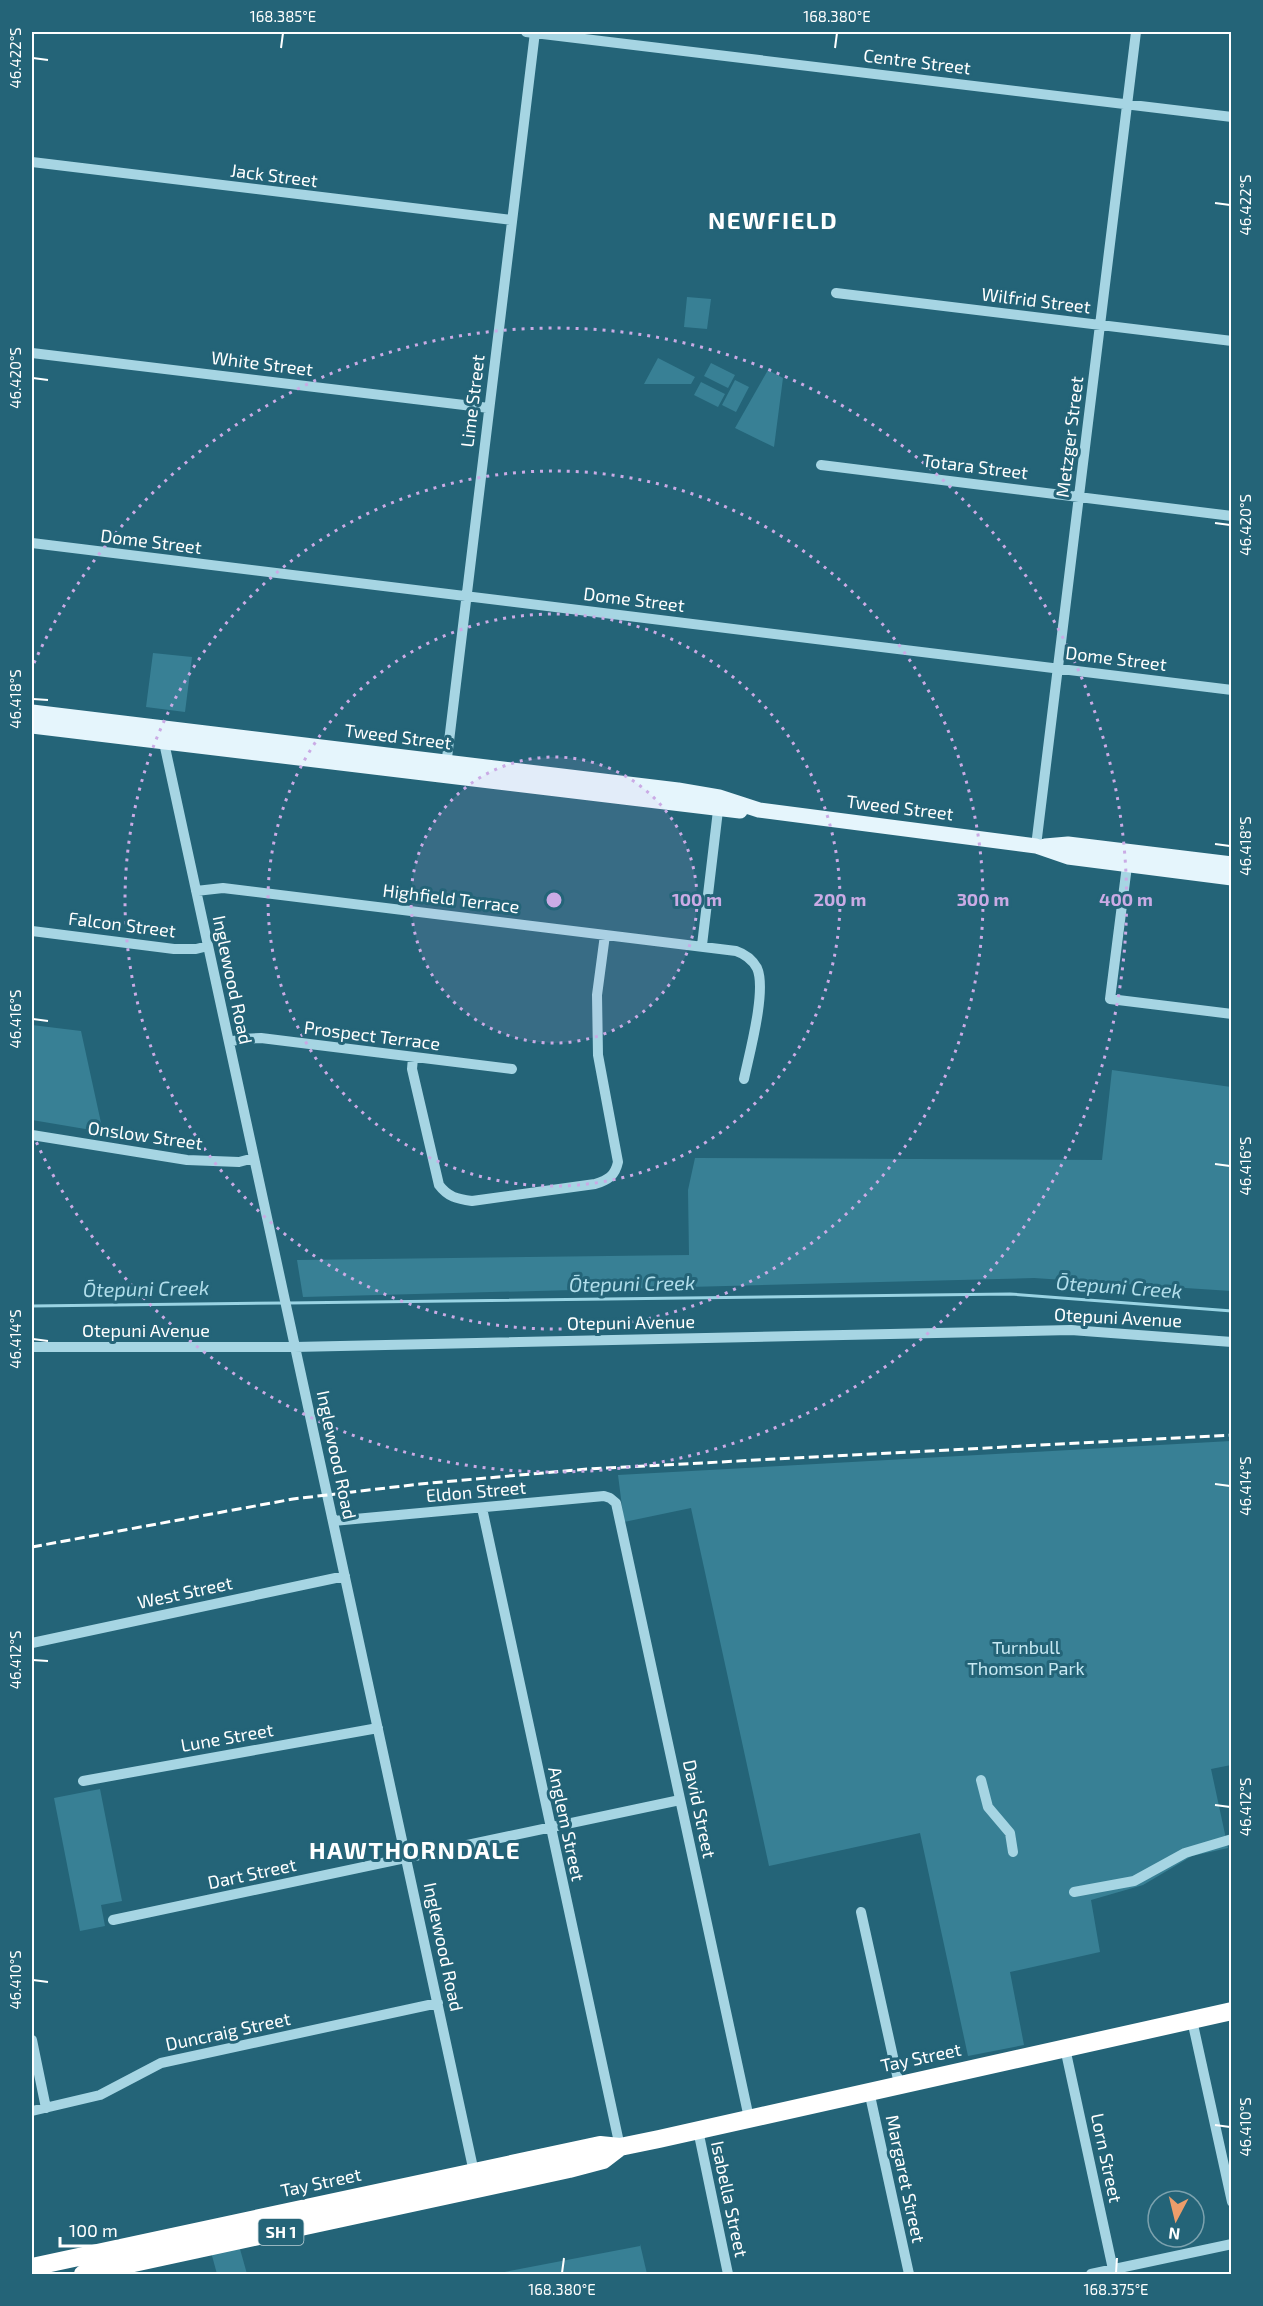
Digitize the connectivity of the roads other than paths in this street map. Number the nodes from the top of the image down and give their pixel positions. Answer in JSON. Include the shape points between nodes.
{"nodes":[{"id":1,"x":532,"y":32,"type":"edge"},
{"id":2,"x":1136,"y":32,"type":"edge"},
{"id":3,"x":1127,"y":105,"type":"junction"},
{"id":4,"x":1232,"y":117,"type":"edge"},
{"id":5,"x":32,"y":162,"type":"edge"},
{"id":6,"x":512,"y":220,"type":"junction"},
{"id":7,"x":836,"y":293,"type":"dead end"},
{"id":8,"x":1100,"y":326,"type":"junction"},
{"id":9,"x":1232,"y":341,"type":"edge"},
{"id":10,"x":32,"y":353,"type":"edge"},
{"id":11,"x":489,"y":408,"type":"junction"},
{"id":12,"x":821,"y":465,"type":"dead end"},
{"id":13,"x":1079,"y":497,"type":"junction"},
{"id":14,"x":1232,"y":516,"type":"edge"},
{"id":15,"x":32,"y":543,"type":"edge"},
{"id":16,"x":466,"y":596,"type":"junction"},
{"id":17,"x":1058,"y":669,"type":"junction"},
{"id":18,"x":1232,"y":690,"type":"edge"},
{"id":19,"x":32,"y":712,"type":"edge"},
{"id":20,"x":80,"y":725,"type":"junction"},
{"id":21,"x":32,"y":726,"type":"edge"},
{"id":22,"x":163,"y":735,"type":"junction"},
{"id":23,"x":446,"y":769,"type":"junction"},
{"id":24,"x":719,"y":803,"type":"junction"},
{"id":25,"x":1036,"y":846,"type":"junction"},
{"id":26,"x":1128,"y":858,"type":"junction"},
{"id":27,"x":1232,"y":864,"type":"edge"},
{"id":28,"x":1232,"y":878,"type":"edge"},
{"id":29,"x":196,"y":891,"type":"junction"},
{"id":30,"x":32,"y":931,"type":"edge"},
{"id":31,"x":605,"y":935,"type":"junction"},
{"id":32,"x":702,"y":945,"type":"junction"},
{"id":33,"x":208,"y":946,"type":"junction"},
{"id":34,"x":1232,"y":1014,"type":"edge"},
{"id":35,"x":229,"y":1042,"type":"junction"},
{"id":36,"x":413,"y":1058,"type":"junction"},
{"id":37,"x":512,"y":1069,"type":"dead end"},
{"id":38,"x":744,"y":1080,"type":"dead end"},
{"id":39,"x":32,"y":1135,"type":"edge"},
{"id":40,"x":254,"y":1158,"type":"junction"},
{"id":41,"x":1232,"y":1342,"type":"edge"},
{"id":42,"x":32,"y":1347,"type":"edge"},
{"id":43,"x":295,"y":1347,"type":"junction"},
{"id":44,"x":617,"y":1507,"type":"joint"},
{"id":45,"x":482,"y":1508,"type":"junction"},
{"id":46,"x":333,"y":1521,"type":"junction"},
{"id":47,"x":345,"y":1575,"type":"junction"},
{"id":48,"x":32,"y":1643,"type":"edge"},
{"id":49,"x":378,"y":1728,"type":"junction"},
{"id":50,"x":981,"y":1780,"type":"dead end"},
{"id":51,"x":83,"y":1781,"type":"dead end"},
{"id":52,"x":680,"y":1800,"type":"junction"},
{"id":53,"x":550,"y":1828,"type":"junction"},
{"id":54,"x":1232,"y":1839,"type":"edge"},
{"id":55,"x":1013,"y":1852,"type":"dead end"},
{"id":56,"x":406,"y":1858,"type":"junction"},
{"id":57,"x":1074,"y":1892,"type":"dead end"},
{"id":58,"x":861,"y":1912,"type":"dead end"},
{"id":59,"x":113,"y":1920,"type":"dead end"},
{"id":60,"x":438,"y":2003,"type":"junction"},
{"id":61,"x":1232,"y":2012,"type":"edge"},
{"id":62,"x":1192,"y":2020,"type":"junction"},
{"id":63,"x":32,"y":2040,"type":"edge"},
{"id":64,"x":1065,"y":2048,"type":"junction"},
{"id":65,"x":899,"y":2084,"type":"junction"},
{"id":66,"x":869,"y":2091,"type":"junction"},
{"id":67,"x":46,"y":2108,"type":"junction"},
{"id":68,"x":32,"y":2111,"type":"edge"},
{"id":69,"x":749,"y":2118,"type":"junction"},
{"id":70,"x":698,"y":2130,"type":"junction"},
{"id":71,"x":620,"y":2147,"type":"junction"},
{"id":72,"x":476,"y":2181,"type":"junction"},
{"id":73,"x":1232,"y":2202,"type":"edge"},
{"id":74,"x":1232,"y":2244,"type":"edge"},
{"id":75,"x":173,"y":2246,"type":"junction"},
{"id":76,"x":32,"y":2267,"type":"edge"},
{"id":77,"x":1114,"y":2272,"type":"edge"},
{"id":78,"x":83,"y":2274,"type":"edge"},
{"id":79,"x":729,"y":2274,"type":"edge"},
{"id":80,"x":909,"y":2274,"type":"edge"},
{"id":81,"x":1091,"y":2274,"type":"edge"}],
"edges":[{"from":1,"to":3,"type":"street","name":"Centre Street"},
{"from":1,"to":6,"type":"street","name":"Lime Street"},
{"from":2,"to":3,"type":"street","name":"Metzger Street"},
{"from":3,"to":4,"type":"street","name":"Centre Street"},
{"from":3,"to":8,"type":"street","name":"Metzger Street"},
{"from":5,"to":6,"type":"street","name":"Jack Street"},
{"from":6,"to":11,"type":"street","name":"Lime Street"},
{"from":7,"to":8,"type":"street","name":"Wilfrid Street"},
{"from":8,"to":9,"type":"street","name":"Wilfrid Street"},
{"from":8,"to":13,"type":"street","name":"Metzger Street"},
{"from":10,"to":11,"type":"street","name":"White Street"},
{"from":11,"to":16,"type":"street","name":"Lime Street"},
{"from":12,"to":13,"type":"street","name":"Totara Street"},
{"from":13,"to":14,"type":"street","name":"Totara Street"},
{"from":13,"to":17,"type":"street","name":"Metzger Street"},
{"from":15,"to":16,"type":"street","name":"Dome Street"},
{"from":16,"to":17,"type":"street","name":"Dome Street"},
{"from":16,"to":23,"type":"street","name":"Lime Street"},
{"from":17,"to":18,"type":"street","name":"Dome Street"},
{"from":17,"to":25,"type":"street","name":"Metzger Street"},
{"from":19,"to":20,"type":"main road","name":"Tweed Street"},
{"from":20,"to":21,"type":"main road","name":"Tweed Street"},
{"from":20,"to":22,"type":"main road","name":"Tweed Street"},
{"from":22,"to":23,"type":"main road","name":"Tweed Street"},
{"from":22,"to":29,"type":"street","name":"Inglewood Road"},
{"from":23,"to":24,"type":"main road","name":"Tweed Street","via":[[678,790]]},
{"from":24,"to":25,"type":"main road","name":"Tweed Street","via":[[736,811],[759,810]]},
{"from":24,"to":32,"type":"street"},
{"from":25,"to":26,"type":"main road","name":"Tweed Street","via":[[1068,844]]},
{"from":26,"to":27,"type":"main road","name":"Tweed Street"},
{"from":26,"to":28,"type":"main road","name":"Tweed Street"},
{"from":26,"to":34,"type":"street","via":[[1110,999]]},
{"from":29,"to":31,"type":"street","name":"Highfield Terrace","via":[[223,888]]},
{"from":29,"to":33,"type":"street","name":"Inglewood Road"},
{"from":30,"to":33,"type":"street","name":"Falcon Street","via":[[174,949]]},
{"from":31,"to":32,"type":"street","name":"Highfield Terrace"},
{"from":31,"to":36,"type":"street","via":[[597,995],[598,1055],[618,1162],[614,1175],[608,1179],[472,1201],[445,1193],[439,1185],[412,1069]]},
{"from":32,"to":38,"type":"street","name":"Highfield Terrace","via":[[746,955],[758,970],[755,1025]]},
{"from":33,"to":35,"type":"street","name":"Inglewood Road"},
{"from":35,"to":36,"type":"street","name":"Prospect Terrace","via":[[261,1038]]},
{"from":35,"to":40,"type":"street","name":"Inglewood Road"},
{"from":36,"to":37,"type":"street","name":"Prospect Terrace"},
{"from":39,"to":40,"type":"street","name":"Onslow Street","via":[[187,1160],[239,1162]]},
{"from":40,"to":43,"type":"street","name":"Inglewood Road"},
{"from":41,"to":43,"type":"street","name":"Otepuni Avenue","via":[[1071,1330]]},
{"from":42,"to":43,"type":"street","name":"Otepuni Avenue"},
{"from":43,"to":46,"type":"street","name":"Inglewood Road"},
{"from":44,"to":45,"type":"street","name":"Eldon Street","via":[[604,1496]]},
{"from":44,"to":52,"type":"street","name":"David Street"},
{"from":45,"to":46,"type":"street","name":"Eldon Street"},
{"from":45,"to":53,"type":"street","name":"Anglem Street"},
{"from":46,"to":47,"type":"street","name":"Inglewood Road"},
{"from":47,"to":48,"type":"street","name":"West Street"},
{"from":47,"to":49,"type":"street","name":"Inglewood Road"},
{"from":49,"to":51,"type":"street","name":"Lune Street"},
{"from":49,"to":56,"type":"street","name":"Inglewood Road"},
{"from":50,"to":55,"type":"street","via":[[988,1807],[1010,1833]]},
{"from":52,"to":53,"type":"street","name":"Dart Street"},
{"from":52,"to":69,"type":"street","name":"David Street"},
{"from":53,"to":56,"type":"street","name":"Dart Street"},
{"from":53,"to":71,"type":"street","name":"Anglem Street"},
{"from":54,"to":57,"type":"street","via":[[1185,1853],[1134,1881]]},
{"from":56,"to":59,"type":"street","name":"Dart Street"},
{"from":56,"to":60,"type":"street","name":"Inglewood Road"},
{"from":58,"to":65,"type":"street"},
{"from":60,"to":67,"type":"street","name":"Duncraig Street","via":[[161,2063],[100,2095]]},
{"from":60,"to":72,"type":"street","name":"Inglewood Road"},
{"from":61,"to":62,"type":"highway","name":"Tay Street","number":"SH 1"},
{"from":62,"to":64,"type":"highway","name":"Tay Street","number":"SH 1"},
{"from":62,"to":73,"type":"street"},
{"from":63,"to":67,"type":"street"},
{"from":64,"to":65,"type":"highway","name":"Tay Street","number":"SH 1"},
{"from":64,"to":77,"type":"street","name":"Lorn Street"},
{"from":65,"to":66,"type":"highway","name":"Tay Street","number":"SH 1"},
{"from":66,"to":69,"type":"highway","name":"Tay Street","number":"SH 1"},
{"from":66,"to":80,"type":"street","name":"Margaret Street"},
{"from":67,"to":68,"type":"street","name":"Duncraig Street"},
{"from":69,"to":70,"type":"highway","name":"Tay Street","number":"SH 1"},
{"from":70,"to":71,"type":"highway","name":"Tay Street","number":"SH 1"},
{"from":70,"to":79,"type":"street","name":"Isabella Street"},
{"from":71,"to":72,"type":"highway","name":"Tay Street","number":"SH 1","via":[[600,2145]]},
{"from":72,"to":75,"type":"highway","name":"Tay Street","number":"SH 1"},
{"from":74,"to":77,"type":"street"},
{"from":75,"to":76,"type":"highway","name":"Tay Street","number":"SH 1"},
{"from":75,"to":78,"type":"highway","name":"Tay Street","number":"SH 1"},
{"from":77,"to":81,"type":"street"}]}
